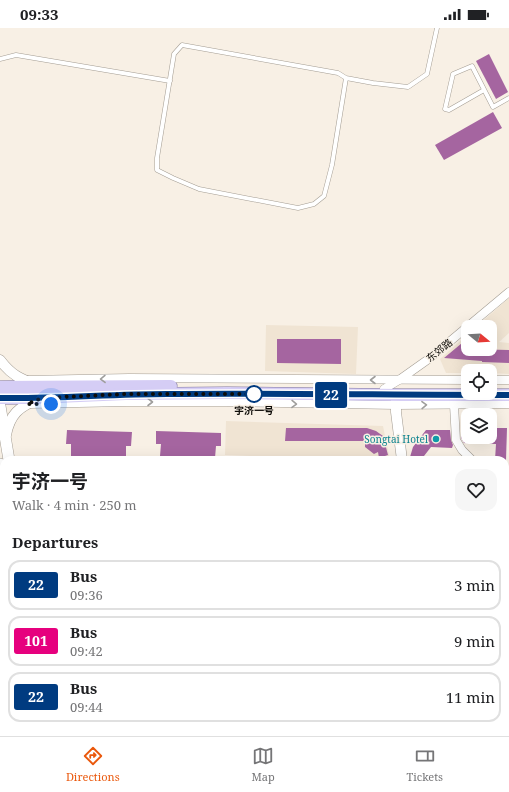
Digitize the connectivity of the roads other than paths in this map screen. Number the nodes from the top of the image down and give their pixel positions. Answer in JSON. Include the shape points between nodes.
{"nodes":[{"id":1,"x":437,"y":28,"type":"edge"},
{"id":2,"x":0,"y":60,"type":"edge"},
{"id":3,"x":346,"y":78,"type":"junction"},
{"id":4,"x":170,"y":81,"type":"junction"},
{"id":5,"x":484,"y":90,"type":"junction"},
{"id":6,"x":509,"y":98,"type":"edge"},
{"id":7,"x":509,"y":292,"type":"edge"},
{"id":8,"x":0,"y":360,"type":"edge"},
{"id":9,"x":25,"y":380,"type":"junction"},
{"id":10,"x":399,"y":380,"type":"junction"},
{"id":11,"x":461,"y":380,"type":"edge"},
{"id":12,"x":497,"y":380,"type":"edge"},
{"id":13,"x":509,"y":380,"type":"edge"},
{"id":14,"x":0,"y":387,"type":"edge"},
{"id":15,"x":497,"y":388,"type":"edge"},
{"id":16,"x":509,"y":388,"type":"edge"},
{"id":17,"x":384,"y":389,"type":"junction"},
{"id":18,"x":461,"y":389,"type":"edge"},
{"id":19,"x":41,"y":392,"type":"junction"},
{"id":20,"x":509,"y":395,"type":"edge"},
{"id":21,"x":0,"y":398,"type":"edge"},
{"id":22,"x":396,"y":400,"type":"junction"},
{"id":23,"x":27,"y":404,"type":"junction"},
{"id":24,"x":509,"y":404,"type":"edge"},
{"id":25,"x":454,"y":405,"type":"junction"},
{"id":26,"x":0,"y":406,"type":"edge"},
{"id":27,"x":6,"y":435,"type":"junction"},
{"id":28,"x":9,"y":456,"type":"edge"},
{"id":29,"x":402,"y":456,"type":"edge"},
{"id":30,"x":468,"y":456,"type":"edge"}],
"edges":[{"from":1,"to":3,"type":"lane","via":[[427,74],[408,87]]},
{"from":2,"to":4,"type":"lane","via":[[16,55]]},
{"from":3,"to":4,"type":"lane","via":[[338,73],[182,45],[174,54]]},
{"from":3,"to":4,"type":"lane","via":[[332,165],[324,196],[314,204],[298,208],[199,189],[157,170]]},
{"from":5,"to":5,"type":"lane","via":[[449,110],[445,109],[453,74],[472,66]]},
{"from":5,"to":6,"type":"lane","via":[[493,107]]},
{"from":7,"to":10,"type":"street","name":"东郊路","via":[[430,358]]},
{"from":8,"to":9,"type":"street","via":[[10,371]]},
{"from":10,"to":9,"type":"street","one_way":true},
{"from":9,"to":19,"type":"street"},
{"from":10,"to":11,"type":"street"},
{"from":10,"to":17,"type":"street","name":"东郊路"},
{"from":12,"to":13,"type":"street"},
{"from":14,"to":19,"type":"main road"},
{"from":15,"to":16,"type":"main road"},
{"from":17,"to":18,"type":"main road"},
{"from":17,"to":19,"type":"main road","via":[[222,386]]},
{"from":19,"to":21,"type":"main road"},
{"from":19,"to":22,"type":"main road","via":[[220,394]]},
{"from":19,"to":23,"type":"street"},
{"from":20,"to":22,"type":"main road"},
{"from":23,"to":22,"type":"street","one_way":true},
{"from":22,"to":25,"type":"street","one_way":true},
{"from":22,"to":29,"type":"street"},
{"from":23,"to":27,"type":"street","via":[[12,417]]},
{"from":24,"to":25,"type":"street"},
{"from":25,"to":30,"type":"street","via":[[456,440]]},
{"from":26,"to":27,"type":"main road"},
{"from":27,"to":28,"type":"main road"}]}
